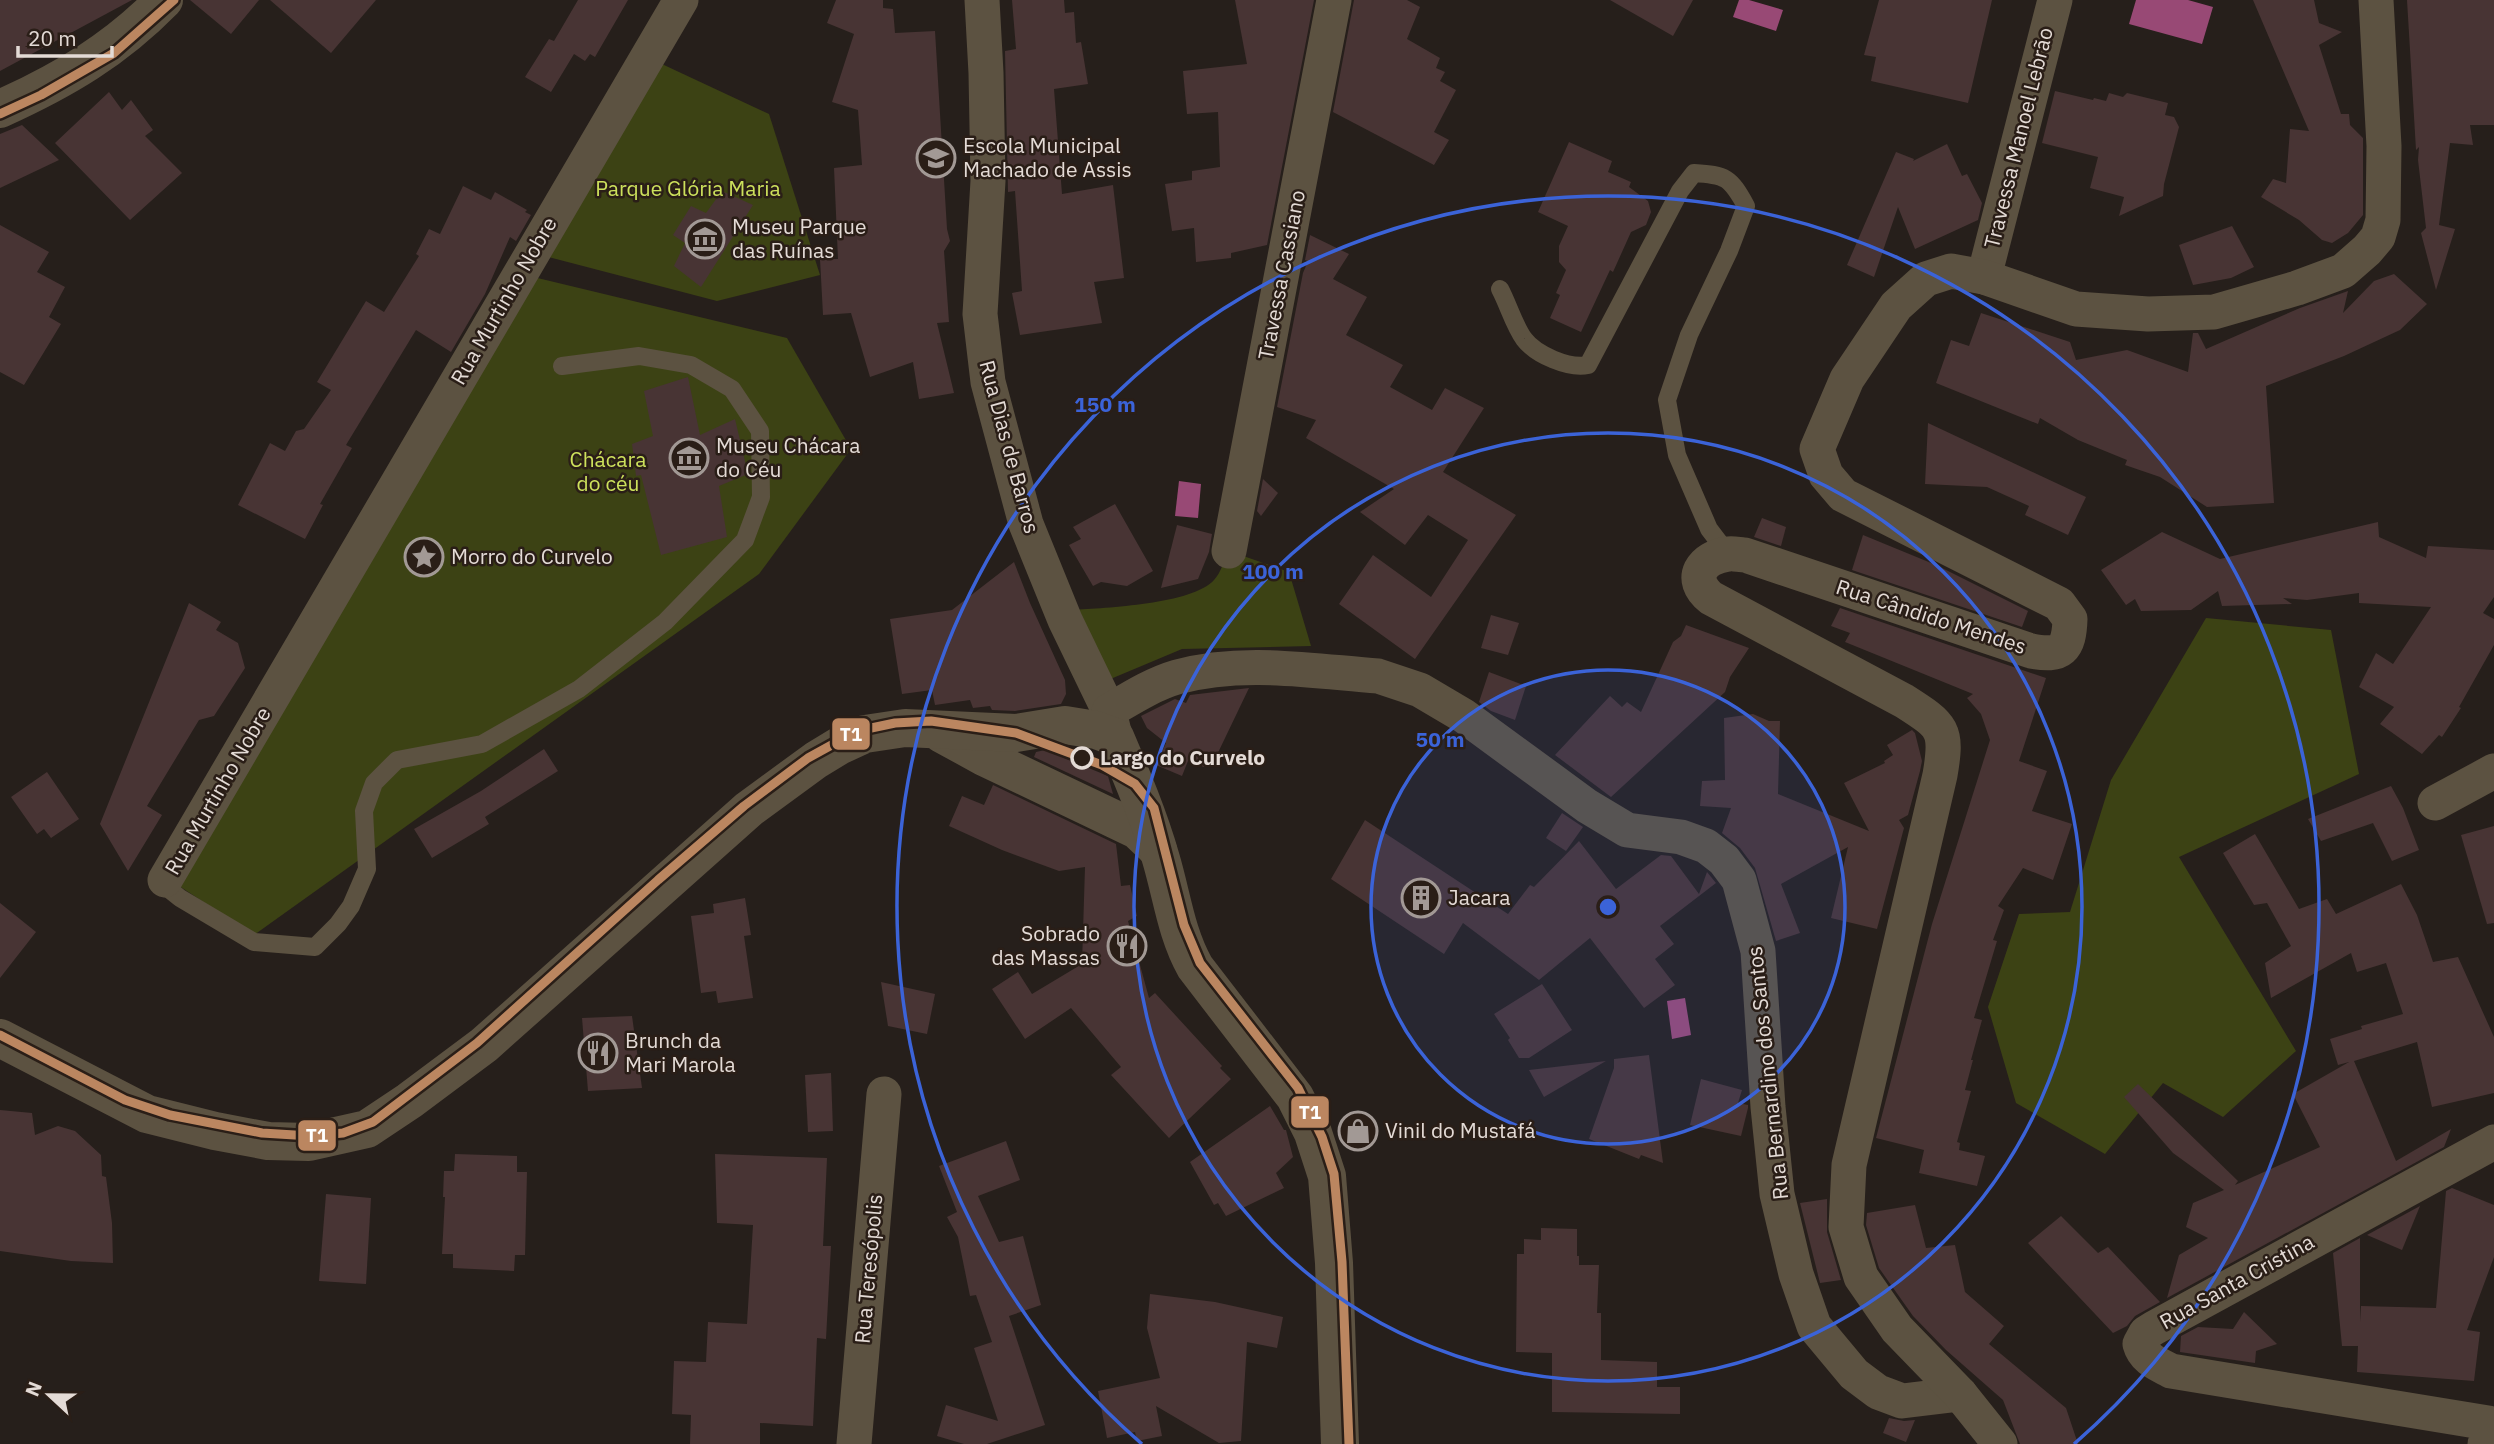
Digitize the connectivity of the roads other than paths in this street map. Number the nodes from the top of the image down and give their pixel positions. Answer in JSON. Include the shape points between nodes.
{"nodes":[{"id":1,"x":164,"y":0,"type":"edge"},
{"id":2,"x":681,"y":0,"type":"edge"},
{"id":3,"x":982,"y":0,"type":"edge"},
{"id":4,"x":1334,"y":0,"type":"edge"},
{"id":5,"x":2055,"y":0,"type":"edge"},
{"id":6,"x":2376,"y":0,"type":"edge"},
{"id":7,"x":0,"y":109,"type":"edge"},
{"id":8,"x":1984,"y":277,"type":"junction"},
{"id":9,"x":1500,"y":289,"type":"dead end"},
{"id":10,"x":562,"y":366,"type":"dead end"},
{"id":11,"x":1228,"y":551,"type":"dead end"},
{"id":12,"x":1728,"y":554,"type":"junction"},
{"id":13,"x":1112,"y":724,"type":"junction"},
{"id":14,"x":936,"y":730,"type":"junction"},
{"id":15,"x":2494,"y":771,"type":"edge"},
{"id":16,"x":2435,"y":803,"type":"dead end"},
{"id":17,"x":1158,"y":850,"type":"junction"},
{"id":18,"x":165,"y":880,"type":"joint"},
{"id":19,"x":0,"y":1038,"type":"edge"},
{"id":20,"x":884,"y":1094,"type":"dead end"},
{"id":21,"x":2494,"y":1142,"type":"edge"},
{"id":22,"x":1960,"y":1395,"type":"junction"},
{"id":23,"x":854,"y":1444,"type":"edge"},
{"id":24,"x":1340,"y":1444,"type":"edge"},
{"id":25,"x":2000,"y":1444,"type":"edge"},
{"id":26,"x":2485,"y":1444,"type":"edge"}],
"edges":[{"from":1,"to":7,"type":"street","via":[[99,57]]},
{"from":2,"to":18,"type":"street","name":"Rua Murtinho Nobre"},
{"from":3,"to":13,"type":"street","name":"Rua Dias de Barros","via":[[988,181],[981,314],[988,382],[1026,524]]},
{"from":4,"to":11,"type":"street","name":"Travessa Cassiano"},
{"from":5,"to":8,"type":"street","name":"Travessa Manoel Lebrão"},
{"from":6,"to":8,"type":"street","name":"Rua Cândido Mendes","via":[[2383,220],[2378,237],[2343,271],[2214,312],[2147,314],[2076,309]]},
{"from":8,"to":12,"type":"street","name":"Rua Cândido Mendes","via":[[1951,271],[1926,279],[1896,306],[1847,379],[1817,449],[1826,475],[1843,495],[2059,604],[2070,619],[2068,642],[2062,649],[2050,654],[2031,651],[1745,555]]},
{"from":9,"to":12,"type":"lane","via":[[1525,340],[1551,359],[1576,367],[1588,365],[1680,191],[1694,173],[1719,174],[1735,187],[1746,206],[1689,335],[1667,400],[1677,455],[1709,530]]},
{"from":10,"to":18,"type":"lane","name":"Rua Murtinho Nobre","via":[[639,356],[691,365],[732,390],[760,431],[761,497],[745,540],[665,622],[579,689],[482,744],[397,760],[374,783],[364,811],[367,869],[351,905],[315,947],[254,942],[180,898]]},
{"from":12,"to":22,"type":"street","via":[[1711,559],[1702,569],[1697,579],[1700,590],[1914,708],[1940,729],[1945,745],[1849,1166],[1846,1227],[1861,1277],[1897,1329]]},
{"from":13,"to":14,"type":"street","via":[[1096,730],[1065,725],[1016,733]]},
{"from":13,"to":17,"type":"street"},
{"from":13,"to":22,"type":"street","name":"Rua Bernardino dos Santos","via":[[1151,687],[1238,667],[1392,679],[1464,716],[1628,831],[1681,837],[1706,846],[1724,860],[1739,880],[1758,951],[1777,1194],[1814,1326],[1853,1374],[1878,1392],[1902,1401]]},
{"from":14,"to":17,"type":"street","via":[[1137,830]]},
{"from":14,"to":19,"type":"street","via":[[905,728],[865,734],[816,760],[749,809],[484,1045],[367,1129],[309,1142],[215,1132],[147,1114]]},
{"from":15,"to":16,"type":"street"},
{"from":17,"to":24,"type":"street","via":[[1185,949],[1296,1097],[1313,1133],[1326,1176],[1334,1263]]},
{"from":20,"to":23,"type":"street","name":"Rua Teresópolis"},
{"from":21,"to":26,"type":"street","name":"Rua Santa Cristina","via":[[2154,1328],[2140,1345],[2150,1360],[2171,1371],[2488,1423]]},
{"from":22,"to":25,"type":"street"}]}
